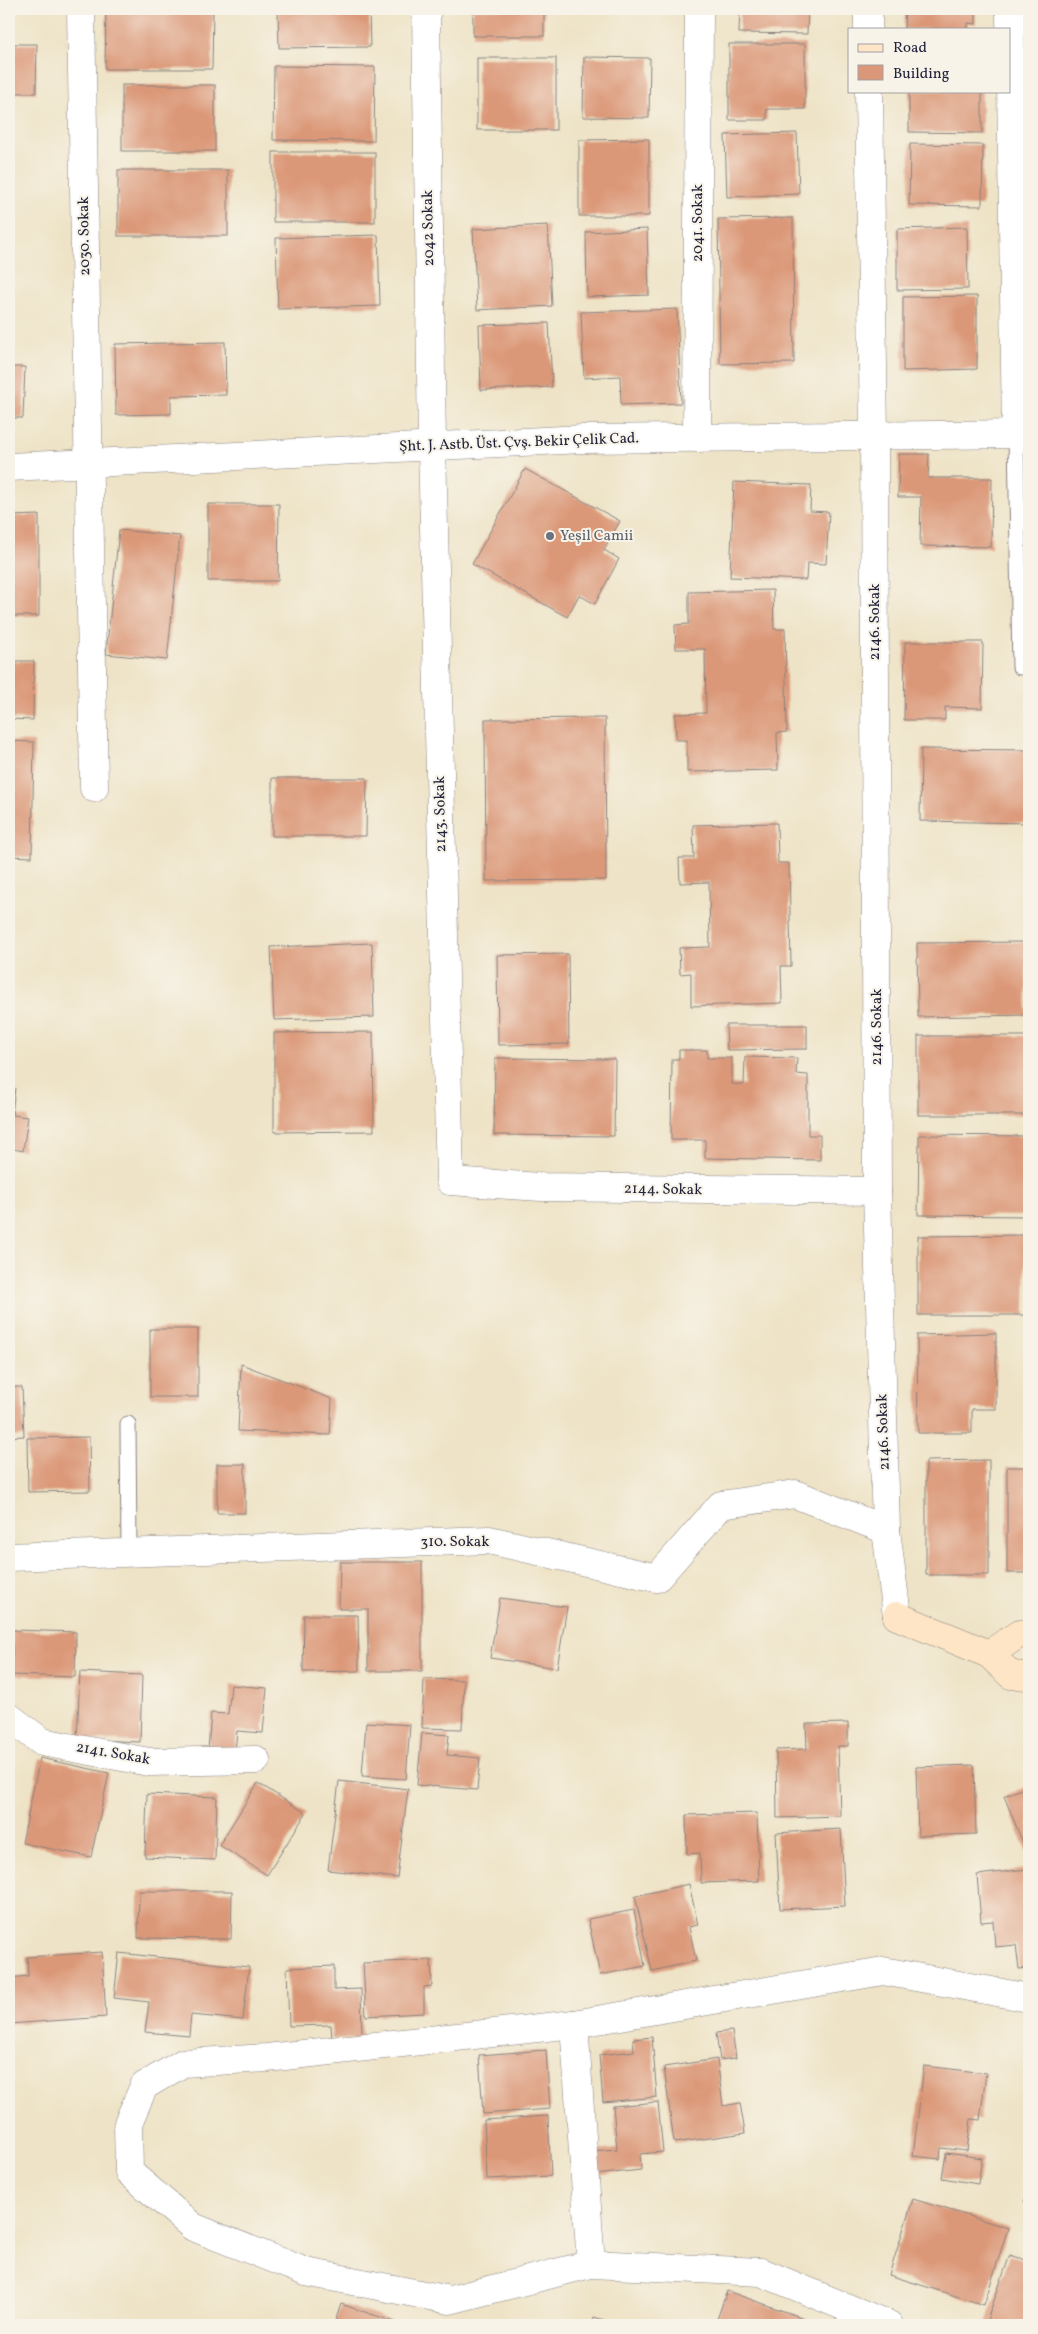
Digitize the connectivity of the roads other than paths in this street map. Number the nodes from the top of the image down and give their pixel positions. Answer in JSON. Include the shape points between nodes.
{"nodes":[{"id":1,"x":81,"y":9,"type":"edge"},
{"id":2,"x":426,"y":9,"type":"edge"},
{"id":3,"x":699,"y":9,"type":"edge"},
{"id":4,"x":868,"y":9,"type":"edge"},
{"id":5,"x":1010,"y":12,"type":"dead end"},
{"id":6,"x":868,"y":28,"type":"edge"},
{"id":7,"x":869,"y":92,"type":"edge"},
{"id":8,"x":1023,"y":434,"type":"edge"},
{"id":9,"x":874,"y":436,"type":"junction"},
{"id":10,"x":697,"y":438,"type":"junction"},
{"id":11,"x":432,"y":446,"type":"junction"},
{"id":12,"x":89,"y":463,"type":"junction"},
{"id":13,"x":9,"y":467,"type":"edge"},
{"id":14,"x":1020,"y":667,"type":"dead end"},
{"id":15,"x":94,"y":788,"type":"dead end"},
{"id":16,"x":450,"y":1181,"type":"joint"},
{"id":17,"x":877,"y":1191,"type":"junction"},
{"id":18,"x":128,"y":1424,"type":"dead end"},
{"id":19,"x":886,"y":1530,"type":"junction"},
{"id":20,"x":129,"y":1552,"type":"junction"},
{"id":21,"x":9,"y":1557,"type":"edge"},
{"id":22,"x":1029,"y":1634,"type":"edge"},
{"id":23,"x":989,"y":1654,"type":"junction"},
{"id":24,"x":1029,"y":1676,"type":"edge"},
{"id":25,"x":9,"y":1717,"type":"edge"},
{"id":26,"x":256,"y":1760,"type":"dead end"},
{"id":27,"x":1029,"y":1998,"type":"edge"},
{"id":28,"x":574,"y":2024,"type":"junction"},
{"id":29,"x":591,"y":2264,"type":"junction"},
{"id":30,"x":889,"y":2325,"type":"edge"}],
"edges":[{"from":1,"to":12,"type":"street","name":"2030. Sokak"},
{"from":2,"to":11,"type":"street","name":"2042 Sokak"},
{"from":3,"to":10,"type":"street","name":"2041. Sokak"},
{"from":4,"to":6,"type":"street"},
{"from":5,"to":8,"type":"street"},
{"from":7,"to":9,"type":"street","name":"2146. Sokak"},
{"from":8,"to":9,"type":"street","name":"Şht. J. Astb. Üst. Çvş. Bekir Çelik Cad."},
{"from":8,"to":14,"type":"lane"},
{"from":9,"to":10,"type":"street","name":"Şht. J. Astb. Üst. Çvş. Bekir Çelik Cad."},
{"from":9,"to":17,"type":"street","name":"2146. Sokak"},
{"from":10,"to":11,"type":"street","name":"Şht. J. Astb. Üst. Çvş. Bekir Çelik Cad."},
{"from":11,"to":12,"type":"street","name":"Şht. J. Astb. Üst. Çvş. Bekir Çelik Cad."},
{"from":11,"to":16,"type":"street","name":"2143. Sokak"},
{"from":12,"to":13,"type":"street","name":"Şht. J. Astb. Üst. Çvş. Bekir Çelik Cad."},
{"from":12,"to":15,"type":"street","name":"2030. Sokak"},
{"from":16,"to":17,"type":"street","name":"2144. Sokak","via":[[551,1188]]},
{"from":17,"to":19,"type":"street","name":"2146. Sokak"},
{"from":18,"to":20,"type":"lane"},
{"from":19,"to":20,"type":"street","name":"310. Sokak","via":[[795,1494],[721,1505],[657,1578],[488,1540]]},
{"from":19,"to":23,"type":"street","name":"2146. Sokak","via":[[897,1616]]},
{"from":20,"to":21,"type":"street","name":"310. Sokak"},
{"from":22,"to":23,"type":"street","via":[[1019,1634]]},
{"from":23,"to":24,"type":"street","via":[[1011,1676]]},
{"from":25,"to":26,"type":"street","name":"2141. Sokak","via":[[42,1742],[149,1762]]},
{"from":27,"to":28,"type":"street","via":[[883,1971]]},
{"from":28,"to":29,"type":"street"},
{"from":28,"to":29,"type":"street","via":[[267,2058],[183,2063],[144,2086],[128,2123],[129,2172],[194,2227],[316,2274],[450,2300]]},
{"from":29,"to":30,"type":"street","via":[[761,2272]]}]}
